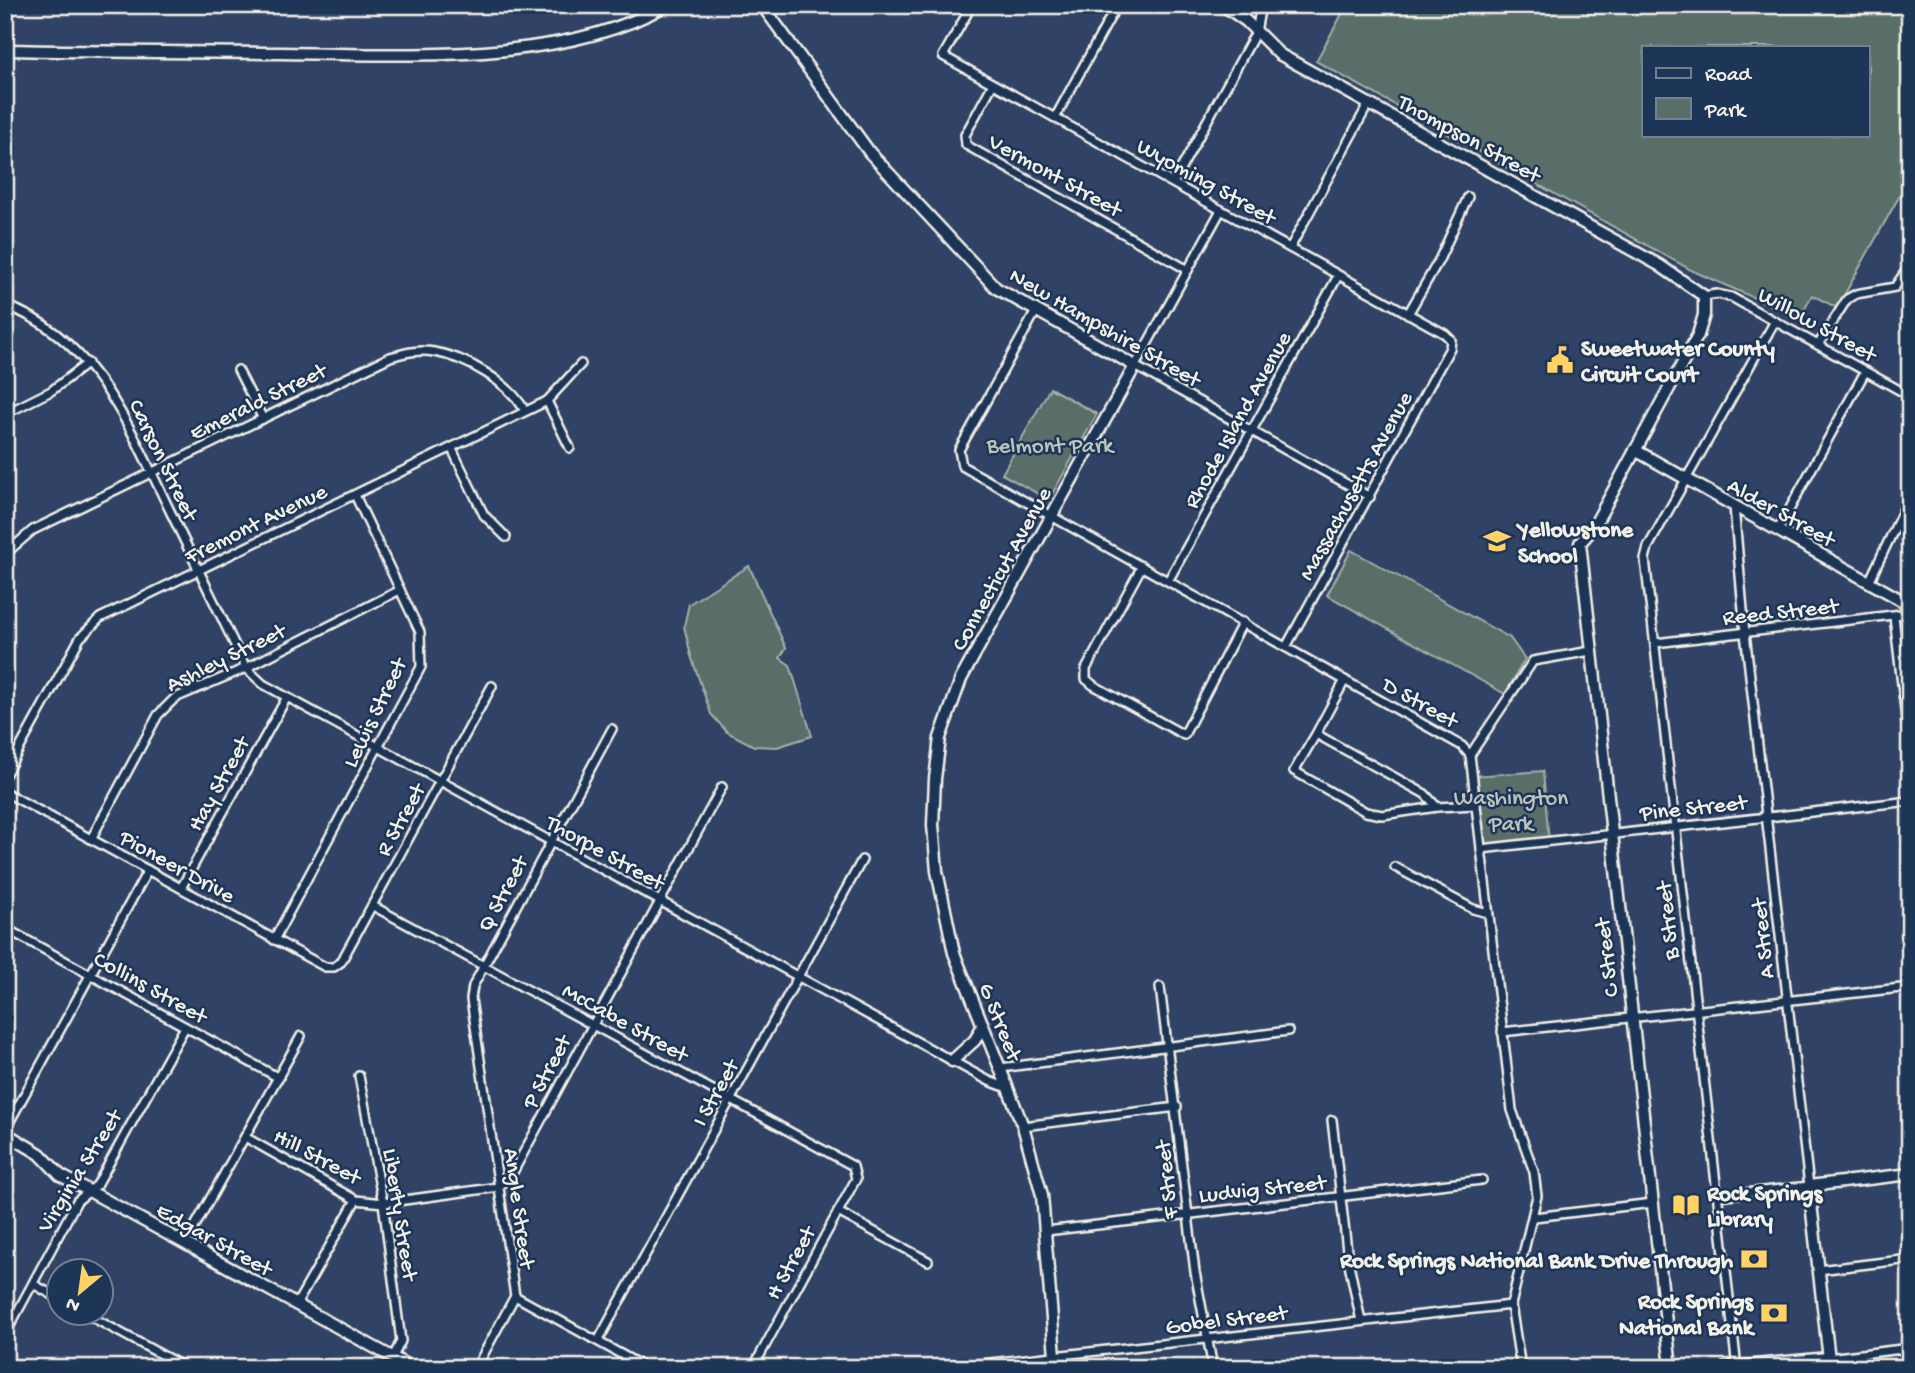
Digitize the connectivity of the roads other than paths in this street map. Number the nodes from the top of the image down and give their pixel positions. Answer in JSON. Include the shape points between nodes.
{"nodes":[{"id":1,"x":666,"y":5,"type":"edge"},
{"id":2,"x":762,"y":5,"type":"edge"},
{"id":3,"x":972,"y":5,"type":"edge"},
{"id":4,"x":1117,"y":5,"type":"edge"},
{"id":5,"x":1223,"y":5,"type":"edge"},
{"id":6,"x":1261,"y":5,"type":"edge"},
{"id":7,"x":1256,"y":32,"type":"junction"},
{"id":8,"x":5,"y":50,"type":"edge"},
{"id":9,"x":993,"y":84,"type":"junction"},
{"id":10,"x":1369,"y":103,"type":"junction"},
{"id":11,"x":1055,"y":118,"type":"junction"},
{"id":12,"x":1173,"y":183,"type":"junction"},
{"id":13,"x":1468,"y":197,"type":"dead end"},
{"id":14,"x":1221,"y":210,"type":"junction"},
{"id":15,"x":1290,"y":248,"type":"junction"},
{"id":16,"x":1910,"y":265,"type":"edge"},
{"id":17,"x":1188,"y":270,"type":"junction"},
{"id":18,"x":1338,"y":276,"type":"junction"},
{"id":19,"x":1704,"y":296,"type":"junction"},
{"id":20,"x":5,"y":305,"type":"edge"},
{"id":21,"x":1036,"y":311,"type":"junction"},
{"id":22,"x":1408,"y":314,"type":"junction"},
{"id":23,"x":1775,"y":321,"type":"junction"},
{"id":24,"x":1451,"y":341,"type":"joint"},
{"id":25,"x":1818,"y":345,"type":"junction"},
{"id":26,"x":88,"y":363,"type":"junction"},
{"id":27,"x":581,"y":364,"type":"dead end"},
{"id":28,"x":1135,"y":366,"type":"junction"},
{"id":29,"x":238,"y":370,"type":"dead end"},
{"id":30,"x":1865,"y":372,"type":"junction"},
{"id":31,"x":1910,"y":396,"type":"edge"},
{"id":32,"x":547,"y":401,"type":"junction"},
{"id":33,"x":525,"y":411,"type":"junction"},
{"id":34,"x":5,"y":414,"type":"edge"},
{"id":35,"x":263,"y":419,"type":"junction"},
{"id":36,"x":1252,"y":431,"type":"junction"},
{"id":37,"x":570,"y":448,"type":"dead end"},
{"id":38,"x":452,"y":449,"type":"junction"},
{"id":39,"x":1635,"y":450,"type":"junction"},
{"id":40,"x":151,"y":473,"type":"junction"},
{"id":41,"x":1687,"y":479,"type":"junction"},
{"id":42,"x":355,"y":495,"type":"junction"},
{"id":43,"x":1910,"y":495,"type":"edge"},
{"id":44,"x":1370,"y":497,"type":"junction"},
{"id":45,"x":1734,"y":506,"type":"junction"},
{"id":46,"x":1052,"y":516,"type":"junction"},
{"id":47,"x":1778,"y":530,"type":"junction"},
{"id":48,"x":506,"y":537,"type":"dead end"},
{"id":49,"x":5,"y":554,"type":"edge"},
{"id":50,"x":1142,"y":566,"type":"junction"},
{"id":51,"x":199,"y":570,"type":"junction"},
{"id":52,"x":1168,"y":581,"type":"junction"},
{"id":53,"x":1869,"y":582,"type":"junction"},
{"id":54,"x":400,"y":590,"type":"junction"},
{"id":55,"x":1910,"y":605,"type":"edge"},
{"id":56,"x":1910,"y":613,"type":"edge"},
{"id":57,"x":1894,"y":616,"type":"junction"},
{"id":58,"x":1243,"y":622,"type":"junction"},
{"id":59,"x":1745,"y":633,"type":"junction"},
{"id":60,"x":1655,"y":643,"type":"junction"},
{"id":61,"x":1286,"y":647,"type":"junction"},
{"id":62,"x":1591,"y":651,"type":"junction"},
{"id":63,"x":246,"y":668,"type":"junction"},
{"id":64,"x":1345,"y":680,"type":"junction"},
{"id":65,"x":492,"y":687,"type":"dead end"},
{"id":66,"x":957,"y":688,"type":"joint"},
{"id":67,"x":287,"y":697,"type":"junction"},
{"id":68,"x":612,"y":729,"type":"dead end"},
{"id":69,"x":1316,"y":734,"type":"junction"},
{"id":70,"x":379,"y":747,"type":"junction"},
{"id":71,"x":1910,"y":753,"type":"edge"},
{"id":72,"x":1469,"y":755,"type":"junction"},
{"id":73,"x":5,"y":775,"type":"edge"},
{"id":74,"x":442,"y":782,"type":"junction"},
{"id":75,"x":722,"y":787,"type":"dead end"},
{"id":76,"x":5,"y":792,"type":"edge"},
{"id":77,"x":1910,"y":800,"type":"edge"},
{"id":78,"x":1475,"y":806,"type":"junction"},
{"id":79,"x":1437,"y":807,"type":"junction"},
{"id":80,"x":1767,"y":817,"type":"junction"},
{"id":81,"x":1675,"y":827,"type":"junction"},
{"id":82,"x":1610,"y":835,"type":"junction"},
{"id":83,"x":91,"y":839,"type":"junction"},
{"id":84,"x":550,"y":842,"type":"junction"},
{"id":85,"x":1481,"y":849,"type":"junction"},
{"id":86,"x":862,"y":860,"type":"dead end"},
{"id":87,"x":1395,"y":867,"type":"dead end"},
{"id":88,"x":148,"y":870,"type":"junction"},
{"id":89,"x":181,"y":888,"type":"junction"},
{"id":90,"x":660,"y":902,"type":"junction"},
{"id":91,"x":373,"y":906,"type":"junction"},
{"id":92,"x":1488,"y":913,"type":"junction"},
{"id":93,"x":5,"y":928,"type":"edge"},
{"id":94,"x":274,"y":940,"type":"junction"},
{"id":95,"x":484,"y":965,"type":"junction"},
{"id":96,"x":334,"y":968,"type":"joint"},
{"id":97,"x":91,"y":975,"type":"junction"},
{"id":98,"x":798,"y":978,"type":"junction"},
{"id":99,"x":1160,"y":987,"type":"dead end"},
{"id":100,"x":1910,"y":987,"type":"edge"},
{"id":101,"x":1788,"y":1001,"type":"junction"},
{"id":102,"x":1695,"y":1011,"type":"junction"},
{"id":103,"x":1632,"y":1018,"type":"junction"},
{"id":104,"x":983,"y":1024,"type":"junction"},
{"id":105,"x":593,"y":1025,"type":"junction"},
{"id":106,"x":185,"y":1027,"type":"junction"},
{"id":107,"x":1289,"y":1031,"type":"dead end"},
{"id":108,"x":1502,"y":1032,"type":"junction"},
{"id":109,"x":301,"y":1036,"type":"dead end"},
{"id":110,"x":1169,"y":1047,"type":"junction"},
{"id":111,"x":952,"y":1061,"type":"junction"},
{"id":112,"x":1000,"y":1068,"type":"junction"},
{"id":113,"x":359,"y":1076,"type":"dead end"},
{"id":114,"x":279,"y":1078,"type":"junction"},
{"id":115,"x":1008,"y":1088,"type":"junction"},
{"id":116,"x":731,"y":1100,"type":"junction"},
{"id":117,"x":1177,"y":1107,"type":"junction"},
{"id":118,"x":1332,"y":1120,"type":"dead end"},
{"id":119,"x":1023,"y":1126,"type":"junction"},
{"id":120,"x":5,"y":1132,"type":"edge"},
{"id":121,"x":245,"y":1138,"type":"junction"},
{"id":122,"x":857,"y":1173,"type":"joint"},
{"id":123,"x":1910,"y":1174,"type":"edge"},
{"id":124,"x":1482,"y":1180,"type":"dead end"},
{"id":125,"x":1809,"y":1186,"type":"junction"},
{"id":126,"x":499,"y":1187,"type":"junction"},
{"id":127,"x":87,"y":1190,"type":"junction"},
{"id":128,"x":1717,"y":1196,"type":"junction"},
{"id":129,"x":1341,"y":1198,"type":"junction"},
{"id":130,"x":356,"y":1200,"type":"junction"},
{"id":131,"x":383,"y":1203,"type":"junction"},
{"id":132,"x":1653,"y":1203,"type":"junction"},
{"id":133,"x":838,"y":1212,"type":"junction"},
{"id":134,"x":1188,"y":1214,"type":"junction"},
{"id":135,"x":1534,"y":1217,"type":"junction"},
{"id":136,"x":1046,"y":1231,"type":"junction"},
{"id":137,"x":186,"y":1244,"type":"junction"},
{"id":138,"x":1910,"y":1259,"type":"edge"},
{"id":139,"x":928,"y":1261,"type":"dead end"},
{"id":140,"x":1818,"y":1270,"type":"junction"},
{"id":141,"x":33,"y":1284,"type":"junction"},
{"id":142,"x":46,"y":1291,"type":"edge"},
{"id":143,"x":514,"y":1296,"type":"junction"},
{"id":144,"x":296,"y":1305,"type":"junction"},
{"id":145,"x":1511,"y":1305,"type":"junction"},
{"id":146,"x":1361,"y":1321,"type":"junction"},
{"id":147,"x":112,"y":1328,"type":"edge"},
{"id":148,"x":5,"y":1335,"type":"edge"},
{"id":149,"x":1210,"y":1339,"type":"junction"},
{"id":150,"x":598,"y":1341,"type":"junction"},
{"id":151,"x":1910,"y":1348,"type":"edge"},
{"id":152,"x":393,"y":1357,"type":"junction"},
{"id":153,"x":1056,"y":1362,"type":"edge"},
{"id":154,"x":1829,"y":1363,"type":"edge"},
{"id":155,"x":1737,"y":1367,"type":"edge"},
{"id":156,"x":186,"y":1368,"type":"edge"},
{"id":157,"x":412,"y":1368,"type":"edge"},
{"id":158,"x":477,"y":1368,"type":"edge"},
{"id":159,"x":646,"y":1368,"type":"edge"},
{"id":160,"x":753,"y":1368,"type":"edge"},
{"id":161,"x":945,"y":1368,"type":"edge"},
{"id":162,"x":1213,"y":1368,"type":"edge"},
{"id":163,"x":1521,"y":1368,"type":"edge"},
{"id":164,"x":1671,"y":1368,"type":"edge"},
{"id":165,"x":1725,"y":1368,"type":"edge"}],
"edges":[{"from":1,"to":8,"type":"street","via":[[627,23],[548,45],[440,52]]},
{"from":2,"to":21,"type":"street","name":"New Hampshire Street","via":[[845,121],[904,193],[996,288]]},
{"from":3,"to":9,"type":"street","name":"Wyoming Street","via":[[943,56]]},
{"from":4,"to":11,"type":"street"},
{"from":5,"to":7,"type":"street","name":"Thompson Street"},
{"from":6,"to":7,"type":"street"},
{"from":7,"to":10,"type":"street","name":"Thompson Street","via":[[1279,54]]},
{"from":7,"to":12,"type":"street"},
{"from":9,"to":11,"type":"street","name":"Wyoming Street"},
{"from":9,"to":17,"type":"street","name":"Vermont Street","via":[[965,135],[966,145]]},
{"from":10,"to":15,"type":"street"},
{"from":10,"to":19,"type":"street","name":"Thompson Street","via":[[1659,265]]},
{"from":11,"to":12,"type":"street","name":"Wyoming Street"},
{"from":12,"to":14,"type":"street","name":"Wyoming Street"},
{"from":13,"to":22,"type":"street"},
{"from":14,"to":15,"type":"street","name":"Wyoming Street"},
{"from":14,"to":17,"type":"street","name":"Connecticut Avenue"},
{"from":15,"to":18,"type":"street","name":"Wyoming Street"},
{"from":16,"to":25,"type":"street","via":[[1895,287],[1847,299]]},
{"from":17,"to":28,"type":"street","name":"Connecticut Avenue"},
{"from":18,"to":22,"type":"street","name":"Wyoming Street"},
{"from":18,"to":36,"type":"street","name":"Rhode Island Avenue"},
{"from":19,"to":23,"type":"street","name":"Willow Street","via":[[1731,297]]},
{"from":19,"to":39,"type":"street","via":[[1698,335]]},
{"from":20,"to":26,"type":"street","name":"Carson Street","via":[[52,330]]},
{"from":21,"to":28,"type":"street","name":"New Hampshire Street"},
{"from":21,"to":46,"type":"street","name":"D Street","via":[[959,450],[959,458],[962,466]]},
{"from":22,"to":24,"type":"street","name":"Wyoming Street"},
{"from":23,"to":25,"type":"street","name":"Willow Street"},
{"from":23,"to":41,"type":"street","name":"B Street"},
{"from":24,"to":44,"type":"street","name":"Massachusetts Avenue"},
{"from":25,"to":30,"type":"street","name":"Willow Street"},
{"from":26,"to":34,"type":"street","via":[[51,391]]},
{"from":26,"to":40,"type":"street","name":"Carson Street","via":[[112,394]]},
{"from":27,"to":32,"type":"street","name":"Fremont Avenue"},
{"from":28,"to":36,"type":"street","name":"New Hampshire Street"},
{"from":28,"to":46,"type":"street","name":"Connecticut Avenue"},
{"from":29,"to":35,"type":"street"},
{"from":30,"to":31,"type":"street","name":"Willow Street"},
{"from":30,"to":47,"type":"street"},
{"from":32,"to":33,"type":"street","name":"Fremont Avenue"},
{"from":32,"to":37,"type":"street"},
{"from":33,"to":35,"type":"street","name":"Emerald Street","via":[[507,387],[458,360],[412,351],[390,357]]},
{"from":33,"to":38,"type":"street","name":"Fremont Avenue"},
{"from":35,"to":40,"type":"street","name":"Emerald Street"},
{"from":36,"to":44,"type":"street","name":"New Hampshire Street"},
{"from":36,"to":52,"type":"street","name":"Rhode Island Avenue"},
{"from":38,"to":42,"type":"street","name":"Fremont Avenue"},
{"from":38,"to":48,"type":"street","via":[[484,515]]},
{"from":39,"to":41,"type":"street","name":"Alder Street"},
{"from":39,"to":62,"type":"street","name":"C Street","via":[[1580,543]]},
{"from":40,"to":49,"type":"street","name":"Emerald Street","via":[[33,530]]},
{"from":40,"to":51,"type":"street","name":"Carson Street"},
{"from":41,"to":45,"type":"street","name":"Alder Street"},
{"from":41,"to":60,"type":"street","name":"B Street","via":[[1645,559]]},
{"from":42,"to":51,"type":"street","name":"Fremont Avenue"},
{"from":42,"to":54,"type":"street","name":"Lewis Street"},
{"from":43,"to":53,"type":"street"},
{"from":44,"to":61,"type":"street","name":"Massachusetts Avenue"},
{"from":45,"to":47,"type":"street","name":"Alder Street"},
{"from":45,"to":59,"type":"street","name":"A Street"},
{"from":46,"to":50,"type":"street","name":"D Street"},
{"from":46,"to":66,"type":"street","name":"Connecticut Avenue"},
{"from":47,"to":53,"type":"street","name":"Alder Street"},
{"from":50,"to":52,"type":"street","name":"D Street"},
{"from":50,"to":58,"type":"street","via":[[1086,669],[1086,679],[1184,735]]},
{"from":51,"to":63,"type":"street","name":"Carson Street"},
{"from":51,"to":73,"type":"street","name":"Fremont Avenue","via":[[100,618],[89,628]]},
{"from":52,"to":58,"type":"street","name":"D Street"},
{"from":53,"to":55,"type":"street","name":"Alder Street"},
{"from":54,"to":63,"type":"street","name":"Ashley Street"},
{"from":54,"to":70,"type":"street","name":"Lewis Street","via":[[420,632],[421,667]]},
{"from":56,"to":57,"type":"street","name":"Reed Street"},
{"from":57,"to":59,"type":"street","name":"Reed Street"},
{"from":57,"to":71,"type":"street"},
{"from":58,"to":61,"type":"street","name":"D Street"},
{"from":59,"to":60,"type":"street","name":"Reed Street"},
{"from":59,"to":80,"type":"street","name":"A Street"},
{"from":60,"to":81,"type":"street","name":"B Street"},
{"from":61,"to":64,"type":"street","name":"D Street"},
{"from":62,"to":72,"type":"street","via":[[1533,661]]},
{"from":62,"to":82,"type":"street","name":"C Street"},
{"from":63,"to":67,"type":"street","name":"Thorpe Street"},
{"from":63,"to":83,"type":"street","name":"Ashley Street","via":[[166,706]]},
{"from":64,"to":69,"type":"street"},
{"from":64,"to":72,"type":"street","name":"D Street","via":[[1462,746]]},
{"from":65,"to":74,"type":"street","name":"R Street"},
{"from":66,"to":104,"type":"street","name":"G Street","via":[[940,738],[933,825],[937,871],[954,953]]},
{"from":67,"to":70,"type":"street","name":"Thorpe Street"},
{"from":67,"to":89,"type":"street","name":"Hay Street"},
{"from":68,"to":84,"type":"street","name":"Q Street"},
{"from":69,"to":79,"type":"street","via":[[1425,794]]},
{"from":69,"to":79,"type":"street","via":[[1294,771],[1366,812],[1382,815]]},
{"from":70,"to":74,"type":"street","name":"Thorpe Street"},
{"from":70,"to":94,"type":"street","name":"Lewis Street"},
{"from":72,"to":78,"type":"street","name":"D Street"},
{"from":74,"to":84,"type":"street","name":"Thorpe Street"},
{"from":74,"to":91,"type":"street","name":"R Street"},
{"from":75,"to":90,"type":"street","name":"P Street"},
{"from":76,"to":83,"type":"street","name":"Pioneer Drive"},
{"from":77,"to":80,"type":"street","name":"Pine Street"},
{"from":78,"to":79,"type":"street"},
{"from":78,"to":85,"type":"street","name":"D Street"},
{"from":80,"to":81,"type":"street","name":"Pine Street"},
{"from":80,"to":101,"type":"street","name":"A Street"},
{"from":81,"to":82,"type":"street","name":"Pine Street"},
{"from":81,"to":102,"type":"street","name":"B Street"},
{"from":82,"to":85,"type":"street","name":"Pine Street"},
{"from":82,"to":103,"type":"street","name":"C Street"},
{"from":83,"to":88,"type":"street","name":"Pioneer Drive"},
{"from":84,"to":90,"type":"street","name":"Thorpe Street"},
{"from":84,"to":95,"type":"street","name":"Q Street"},
{"from":85,"to":92,"type":"street","name":"D Street"},
{"from":86,"to":98,"type":"street","name":"I Street"},
{"from":87,"to":92,"type":"street"},
{"from":88,"to":89,"type":"street","name":"Pioneer Drive"},
{"from":88,"to":97,"type":"street"},
{"from":89,"to":94,"type":"street","name":"Pioneer Drive"},
{"from":90,"to":98,"type":"street","name":"Thorpe Street"},
{"from":90,"to":105,"type":"street","name":"P Street"},
{"from":91,"to":95,"type":"street","name":"McCabe Street"},
{"from":91,"to":96,"type":"street","name":"R Street"},
{"from":92,"to":108,"type":"street","name":"D Street"},
{"from":93,"to":97,"type":"street","name":"Collins Street"},
{"from":94,"to":96,"type":"street","name":"Pioneer Drive"},
{"from":95,"to":105,"type":"street","name":"McCabe Street"},
{"from":95,"to":126,"type":"street","name":"Angle Street","via":[[471,999]]},
{"from":97,"to":106,"type":"street","name":"Collins Street"},
{"from":97,"to":120,"type":"street"},
{"from":98,"to":111,"type":"street","name":"Thorpe Street"},
{"from":98,"to":116,"type":"street","name":"I Street"},
{"from":99,"to":110,"type":"street","name":"F Street"},
{"from":100,"to":101,"type":"street"},
{"from":101,"to":102,"type":"street"},
{"from":101,"to":125,"type":"street","name":"A Street"},
{"from":102,"to":103,"type":"street"},
{"from":102,"to":128,"type":"street","name":"B Street"},
{"from":103,"to":108,"type":"street"},
{"from":103,"to":132,"type":"street","name":"C Street"},
{"from":104,"to":111,"type":"street","via":[[975,1040]]},
{"from":104,"to":112,"type":"street","name":"G Street"},
{"from":105,"to":116,"type":"street","name":"McCabe Street"},
{"from":105,"to":126,"type":"street","name":"P Street","via":[[512,1174]]},
{"from":106,"to":114,"type":"street","name":"Collins Street"},
{"from":106,"to":127,"type":"street","name":"Virginia Street","via":[[97,1185]]},
{"from":107,"to":110,"type":"street"},
{"from":108,"to":135,"type":"street","name":"D Street","via":[[1512,1110],[1534,1172]]},
{"from":109,"to":114,"type":"street"},
{"from":110,"to":112,"type":"street"},
{"from":110,"to":117,"type":"street","name":"F Street"},
{"from":111,"to":115,"type":"street","name":"Thorpe Street"},
{"from":112,"to":115,"type":"street","name":"G Street"},
{"from":113,"to":131,"type":"street","name":"Liberty Street"},
{"from":114,"to":121,"type":"street"},
{"from":115,"to":119,"type":"street","name":"G Street"},
{"from":116,"to":122,"type":"street","name":"McCabe Street","via":[[853,1166]]},
{"from":116,"to":150,"type":"street","name":"I Street"},
{"from":117,"to":119,"type":"street"},
{"from":117,"to":134,"type":"street","name":"F Street"},
{"from":118,"to":129,"type":"street"},
{"from":119,"to":136,"type":"street","name":"G Street"},
{"from":120,"to":127,"type":"street","name":"Edgar Street"},
{"from":121,"to":130,"type":"street","name":"Hill Street"},
{"from":121,"to":137,"type":"street"},
{"from":122,"to":133,"type":"street","name":"H Street"},
{"from":123,"to":125,"type":"street"},
{"from":124,"to":129,"type":"street","name":"Ludvig Street"},
{"from":125,"to":128,"type":"street"},
{"from":125,"to":140,"type":"street","name":"A Street"},
{"from":126,"to":131,"type":"street","name":"Hill Street"},
{"from":126,"to":143,"type":"street","name":"Angle Street"},
{"from":127,"to":137,"type":"street","name":"Edgar Street"},
{"from":127,"to":141,"type":"street","name":"Virginia Street"},
{"from":128,"to":155,"type":"street","name":"B Street"},
{"from":129,"to":134,"type":"street","name":"Ludvig Street"},
{"from":129,"to":146,"type":"street"},
{"from":130,"to":131,"type":"street","name":"Hill Street"},
{"from":130,"to":144,"type":"street"},
{"from":131,"to":152,"type":"street","name":"Liberty Street","via":[[401,1342]]},
{"from":132,"to":135,"type":"street"},
{"from":132,"to":164,"type":"street","name":"C Street"},
{"from":133,"to":139,"type":"street"},
{"from":133,"to":160,"type":"street","name":"H Street"},
{"from":134,"to":136,"type":"street","name":"Ludvig Street"},
{"from":134,"to":149,"type":"street","name":"F Street"},
{"from":135,"to":145,"type":"street","name":"D Street"},
{"from":136,"to":153,"type":"street","name":"G Street"},
{"from":137,"to":144,"type":"street","name":"Edgar Street"},
{"from":138,"to":140,"type":"street"},
{"from":140,"to":154,"type":"street","name":"A Street"},
{"from":141,"to":142,"type":"street"},
{"from":141,"to":148,"type":"street","name":"Virginia Street"},
{"from":143,"to":150,"type":"street"},
{"from":143,"to":158,"type":"street","name":"Angle Street"},
{"from":144,"to":152,"type":"street","name":"Edgar Street"},
{"from":145,"to":146,"type":"street","name":"Gobel Street"},
{"from":145,"to":163,"type":"street","name":"D Street"},
{"from":146,"to":149,"type":"street","name":"Gobel Street"},
{"from":147,"to":156,"type":"street"},
{"from":149,"to":153,"type":"street","name":"Gobel Street"},
{"from":149,"to":162,"type":"street","name":"F Street"},
{"from":150,"to":159,"type":"street"},
{"from":151,"to":154,"type":"street"},
{"from":152,"to":157,"type":"street","name":"Edgar Street"},
{"from":153,"to":161,"type":"street","name":"Gobel Street"},
{"from":154,"to":155,"type":"street"},
{"from":155,"to":165,"type":"street"}]}
